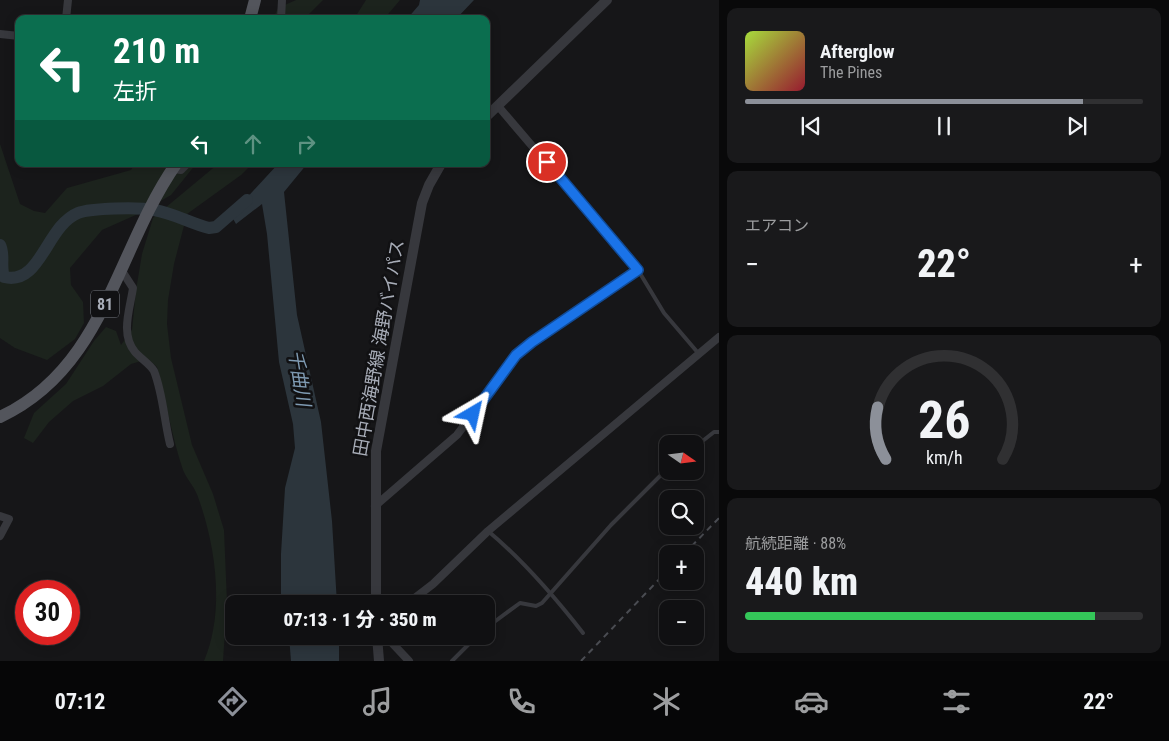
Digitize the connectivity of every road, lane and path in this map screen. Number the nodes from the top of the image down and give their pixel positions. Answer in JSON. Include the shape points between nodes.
{"nodes":[{"id":1,"x":68,"y":0,"type":"edge"},
{"id":2,"x":255,"y":0,"type":"edge"},
{"id":3,"x":282,"y":0,"type":"edge"},
{"id":4,"x":607,"y":0,"type":"edge"},
{"id":5,"x":66,"y":15,"type":"edge"},
{"id":6,"x":251,"y":15,"type":"edge"},
{"id":7,"x":282,"y":15,"type":"edge"},
{"id":8,"x":0,"y":34,"type":"edge"},
{"id":9,"x":15,"y":36,"type":"edge"},
{"id":10,"x":498,"y":106,"type":"junction"},
{"id":11,"x":490,"y":113,"type":"edge"},
{"id":12,"x":173,"y":167,"type":"edge"},
{"id":13,"x":440,"y":167,"type":"edge"},
{"id":14,"x":638,"y":270,"type":"junction"},
{"id":15,"x":122,"y":271,"type":"junction"},
{"id":16,"x":719,"y":337,"type":"edge"},
{"id":17,"x":699,"y":354,"type":"junction"},
{"id":18,"x":0,"y":417,"type":"edge"},
{"id":19,"x":719,"y":432,"type":"edge"},
{"id":20,"x":704,"y":440,"type":"edge"},
{"id":21,"x":170,"y":444,"type":"dead end"},
{"id":22,"x":659,"y":477,"type":"edge"},
{"id":23,"x":375,"y":506,"type":"junction"},
{"id":24,"x":0,"y":516,"type":"edge"},
{"id":25,"x":488,"y":531,"type":"junction"},
{"id":26,"x":0,"y":536,"type":"edge"},
{"id":27,"x":552,"y":592,"type":"junction"},
{"id":28,"x":376,"y":595,"type":"edge"},
{"id":29,"x":419,"y":595,"type":"edge"},
{"id":30,"x":495,"y":621,"type":"edge"},
{"id":31,"x":583,"y":633,"type":"dead end"},
{"id":32,"x":378,"y":645,"type":"edge"},
{"id":33,"x":394,"y":645,"type":"edge"},
{"id":34,"x":468,"y":645,"type":"edge"},
{"id":35,"x":379,"y":661,"type":"edge"},
{"id":36,"x":409,"y":661,"type":"edge"},
{"id":37,"x":452,"y":661,"type":"edge"}],
"edges":[{"from":1,"to":5,"type":"street"},
{"from":2,"to":6,"type":"main road"},
{"from":3,"to":7,"type":"street"},
{"from":4,"to":10,"type":"street"},
{"from":8,"to":9,"type":"street"},
{"from":10,"to":11,"type":"street"},
{"from":10,"to":14,"type":"street"},
{"from":12,"to":15,"type":"main road","number":"81","via":[[156,196]]},
{"from":13,"to":23,"type":"street","name":"田中西海野線 海野バイパス","via":[[422,202],[418,221],[379,426],[374,464]]},
{"from":14,"to":17,"type":"lane","via":[[664,313]]},
{"from":14,"to":23,"type":"street","via":[[532,342],[457,434]]},
{"from":15,"to":18,"type":"main road","number":"81","via":[[70,361],[43,390]]},
{"from":15,"to":21,"type":"street","via":[[133,288],[126,333],[129,344],[153,369]]},
{"from":16,"to":17,"type":"street"},
{"from":17,"to":25,"type":"street"},
{"from":19,"to":20,"type":"lane"},
{"from":22,"to":27,"type":"lane"},
{"from":23,"to":28,"type":"street","name":"田中西海野線 海野バイパス"},
{"from":24,"to":26,"type":"street","via":[[9,519]]},
{"from":25,"to":27,"type":"lane"},
{"from":25,"to":29,"type":"street"},
{"from":27,"to":30,"type":"lane","via":[[542,603],[536,606],[520,603]]},
{"from":27,"to":31,"type":"lane"},
{"from":32,"to":35,"type":"street"},
{"from":33,"to":36,"type":"street"},
{"from":34,"to":37,"type":"lane"}]}
